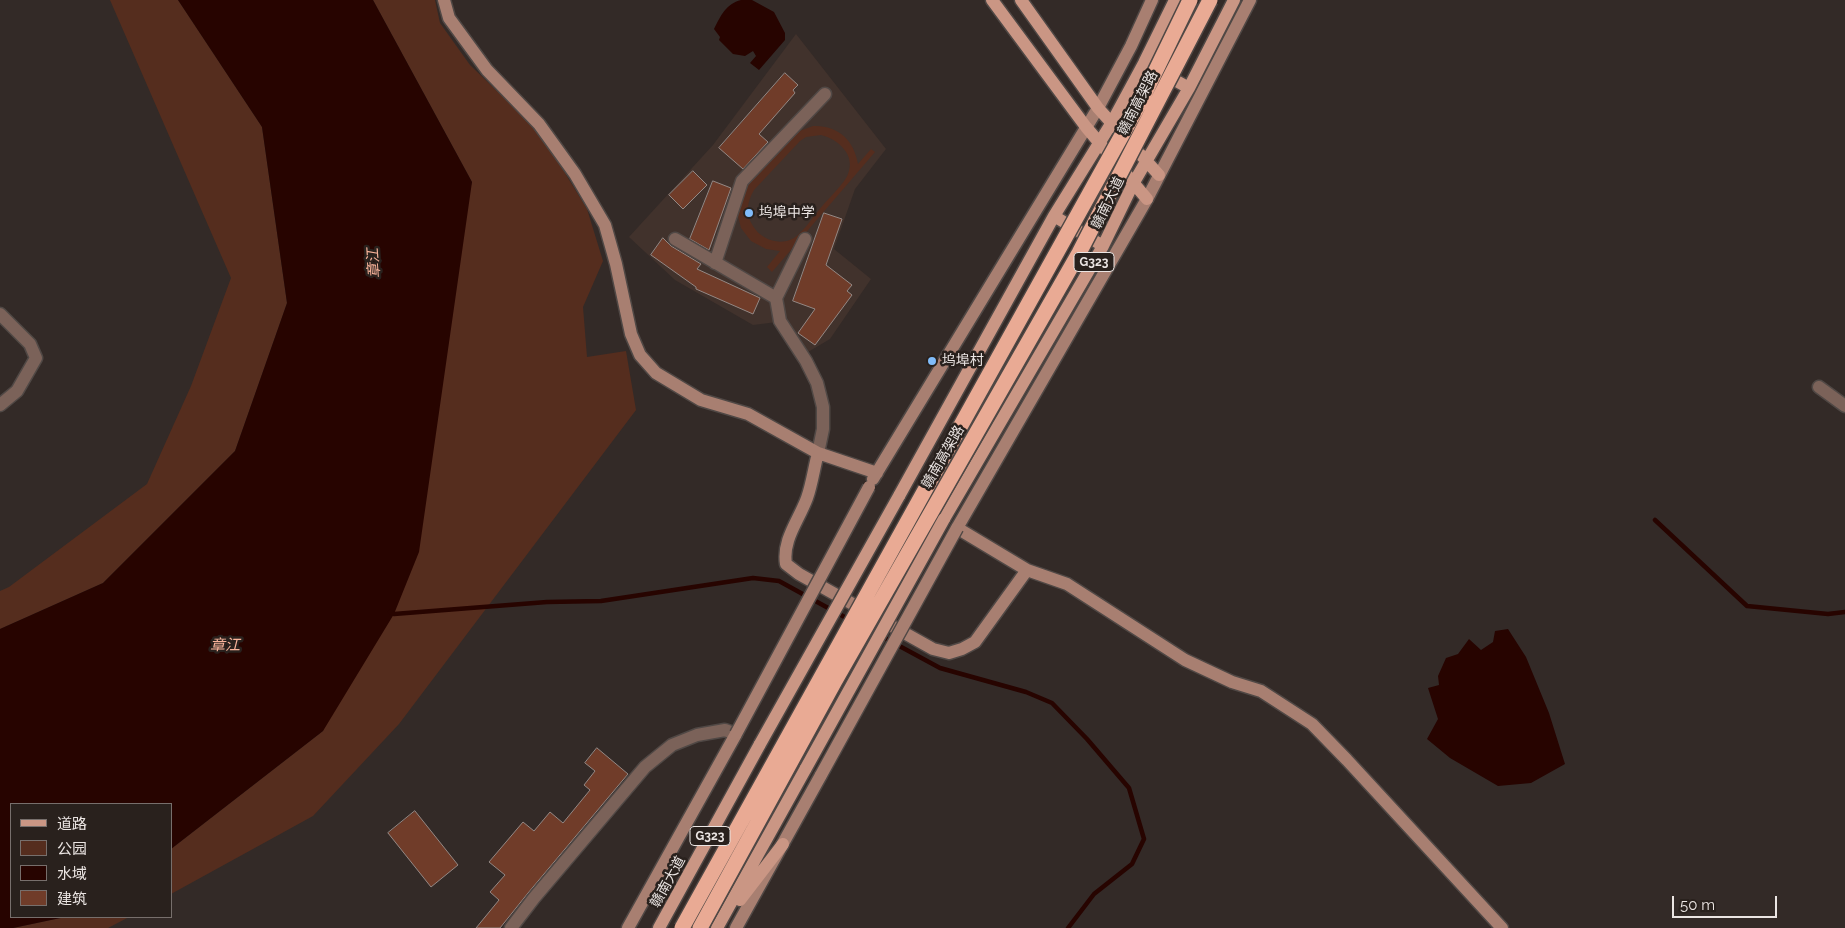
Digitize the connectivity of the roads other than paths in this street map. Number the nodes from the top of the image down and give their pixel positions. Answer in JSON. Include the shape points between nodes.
{"nodes":[{"id":1,"x":444,"y":0,"type":"edge"},
{"id":2,"x":992,"y":0,"type":"edge"},
{"id":3,"x":1021,"y":0,"type":"edge"},
{"id":4,"x":1152,"y":0,"type":"edge"},
{"id":5,"x":1175,"y":0,"type":"edge"},
{"id":6,"x":1190,"y":0,"type":"edge"},
{"id":7,"x":1210,"y":0,"type":"edge"},
{"id":8,"x":1234,"y":0,"type":"edge"},
{"id":9,"x":1250,"y":0,"type":"edge"},
{"id":10,"x":1144,"y":63,"type":"junction"},
{"id":11,"x":1189,"y":88,"type":"junction"},
{"id":12,"x":825,"y":94,"type":"dead end"},
{"id":13,"x":1098,"y":108,"type":"junction"},
{"id":14,"x":1111,"y":124,"type":"junction"},
{"id":15,"x":1086,"y":127,"type":"junction"},
{"id":16,"x":1100,"y":143,"type":"junction"},
{"id":17,"x":1146,"y":160,"type":"junction"},
{"id":18,"x":1159,"y":176,"type":"junction"},
{"id":19,"x":1133,"y":184,"type":"junction"},
{"id":20,"x":1147,"y":199,"type":"junction"},
{"id":21,"x":1054,"y":216,"type":"junction"},
{"id":22,"x":675,"y":239,"type":"dead end"},
{"id":23,"x":804,"y":239,"type":"dead end"},
{"id":24,"x":1104,"y":246,"type":"junction"},
{"id":25,"x":716,"y":264,"type":"junction"},
{"id":26,"x":776,"y":298,"type":"junction"},
{"id":27,"x":0,"y":314,"type":"edge"},
{"id":28,"x":1819,"y":387,"type":"dead end"},
{"id":29,"x":0,"y":405,"type":"edge"},
{"id":30,"x":1845,"y":406,"type":"edge"},
{"id":31,"x":818,"y":452,"type":"junction"},
{"id":32,"x":877,"y":473,"type":"junction"},
{"id":33,"x":957,"y":528,"type":"junction"},
{"id":34,"x":1027,"y":570,"type":"junction"},
{"id":35,"x":736,"y":734,"type":"junction"},
{"id":36,"x":783,"y":844,"type":"junction"},
{"id":37,"x":511,"y":928,"type":"edge"},
{"id":38,"x":628,"y":928,"type":"edge"},
{"id":39,"x":659,"y":928,"type":"edge"},
{"id":40,"x":682,"y":928,"type":"edge"},
{"id":41,"x":700,"y":928,"type":"edge"},
{"id":42,"x":718,"y":928,"type":"edge"},
{"id":43,"x":736,"y":928,"type":"edge"},
{"id":44,"x":1502,"y":928,"type":"edge"}],
"edges":[{"from":1,"to":31,"type":"street","via":[[449,18],[487,70],[539,124],[576,174],[605,225],[631,334],[640,355],[656,372],[701,400],[748,414]]},
{"from":2,"to":15,"type":"main road"},
{"from":3,"to":13,"type":"main road"},
{"from":4,"to":13,"type":"street"},
{"from":5,"to":10,"type":"main road"},
{"from":6,"to":40,"type":"highway","name":"赣南高架路","bridge":true,"via":[[1142,98]]},
{"from":7,"to":41,"type":"highway","name":"赣南高架路","bridge":true,"via":[[1079,252],[835,682]]},
{"from":8,"to":11,"type":"main road","name":"赣南大道","number":"G323"},
{"from":9,"to":18,"type":"street"},
{"from":10,"to":11,"type":"main road"},
{"from":10,"to":14,"type":"main road"},
{"from":11,"to":17,"type":"main road","name":"赣南大道","number":"G323"},
{"from":12,"to":25,"type":"street","via":[[742,181]]},
{"from":13,"to":14,"type":"main road"},
{"from":13,"to":15,"type":"street"},
{"from":14,"to":16,"type":"main road"},
{"from":14,"to":17,"type":"main road"},
{"from":15,"to":16,"type":"main road"},
{"from":15,"to":32,"type":"street"},
{"from":16,"to":19,"type":"main road"},
{"from":16,"to":21,"type":"main road"},
{"from":17,"to":18,"type":"main road"},
{"from":17,"to":19,"type":"main road","name":"赣南大道","number":"G323"},
{"from":18,"to":20,"type":"street"},
{"from":19,"to":20,"type":"main road"},
{"from":19,"to":24,"type":"main road","name":"赣南大道","number":"G323"},
{"from":20,"to":33,"type":"street"},
{"from":21,"to":24,"type":"main road"},
{"from":21,"to":39,"type":"main road","name":"赣南大道","number":"G323","bridge":true},
{"from":22,"to":25,"type":"street"},
{"from":23,"to":26,"type":"street"},
{"from":24,"to":42,"type":"main road","name":"赣南大道","number":"G323","bridge":true,"via":[[944,519]]},
{"from":25,"to":26,"type":"street"},
{"from":26,"to":31,"type":"street","via":[[780,320],[817,383],[823,407]]},
{"from":27,"to":29,"type":"street","via":[[30,344],[36,358],[17,391]]},
{"from":28,"to":30,"type":"street"},
{"from":31,"to":32,"type":"street"},
{"from":31,"to":34,"type":"street","via":[[807,498],[786,543],[786,564],[933,650],[949,653],[975,642]]},
{"from":32,"to":35,"type":"street","bridge":true},
{"from":33,"to":34,"type":"street"},
{"from":33,"to":36,"type":"street","bridge":true},
{"from":34,"to":44,"type":"street","via":[[1067,584],[1185,660],[1260,691],[1312,724]]},
{"from":35,"to":37,"type":"street","via":[[725,730],[689,738],[672,745],[645,767]]},
{"from":35,"to":38,"type":"street"},
{"from":36,"to":42,"type":"main road"},
{"from":36,"to":43,"type":"street"}]}
